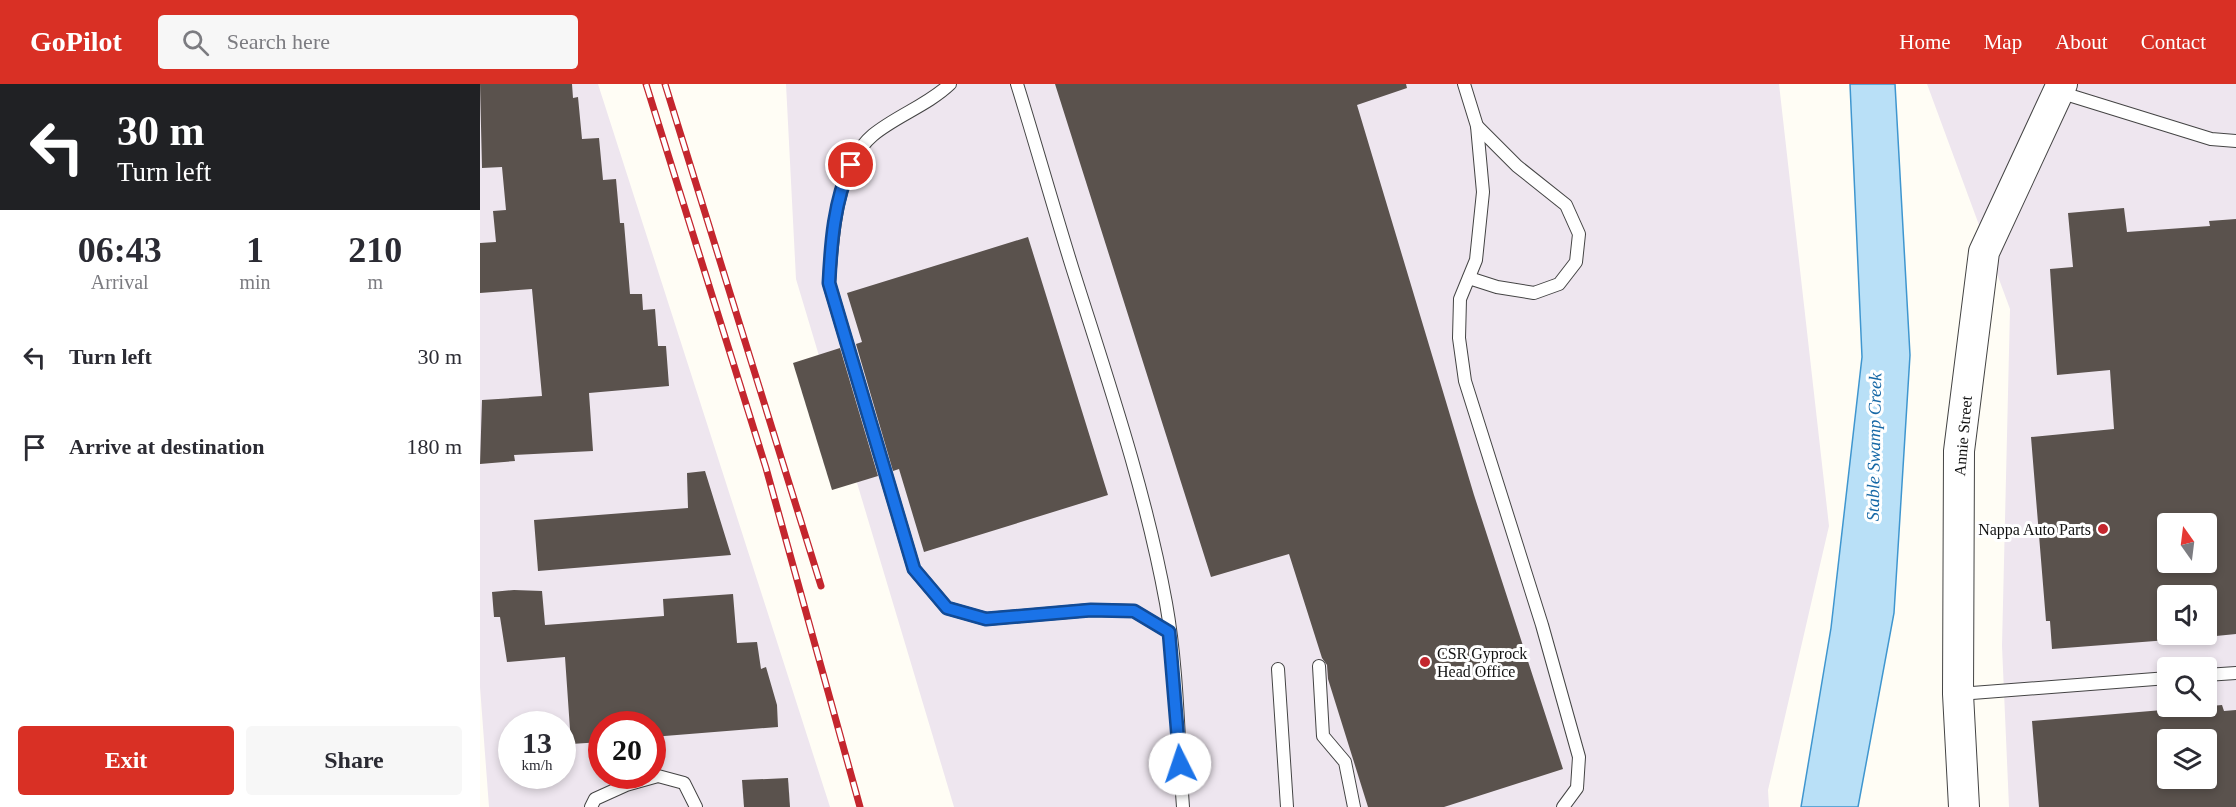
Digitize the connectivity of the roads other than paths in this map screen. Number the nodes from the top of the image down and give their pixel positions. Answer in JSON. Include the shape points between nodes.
{"nodes":[{"id":1,"x":950,"y":84,"type":"edge"},
{"id":2,"x":1017,"y":84,"type":"edge"},
{"id":3,"x":1464,"y":84,"type":"edge"},
{"id":4,"x":2056,"y":87,"type":"edge"},
{"id":5,"x":1477,"y":126,"type":"junction"},
{"id":6,"x":2236,"y":141,"type":"edge"},
{"id":7,"x":1469,"y":278,"type":"junction"},
{"id":8,"x":1169,"y":632,"type":"junction"},
{"id":9,"x":1319,"y":666,"type":"dead end"},
{"id":10,"x":1278,"y":669,"type":"dead end"},
{"id":11,"x":2236,"y":673,"type":"edge"},
{"id":12,"x":2217,"y":674,"type":"edge"},
{"id":13,"x":2157,"y":679,"type":"edge"},
{"id":14,"x":1958,"y":694,"type":"junction"},
{"id":15,"x":591,"y":807,"type":"edge"},
{"id":16,"x":696,"y":807,"type":"edge"},
{"id":17,"x":1183,"y":807,"type":"edge"},
{"id":18,"x":1287,"y":807,"type":"edge"},
{"id":19,"x":1354,"y":807,"type":"edge"},
{"id":20,"x":1563,"y":807,"type":"edge"},
{"id":21,"x":1964,"y":807,"type":"edge"}],
"edges":[{"from":1,"to":8,"type":"lane","via":[[873,135],[857,152],[845,178],[831,248],[829,283],[914,569],[947,608],[986,619],[1091,610],[1134,611]]},
{"from":2,"to":8,"type":"lane","via":[[1132,459],[1167,605]]},
{"from":3,"to":5,"type":"lane"},
{"from":4,"to":6,"type":"lane","via":[[2211,139]]},
{"from":4,"to":14,"type":"street","name":"Annie Street","via":[[1984,252],[1959,451]]},
{"from":5,"to":7,"type":"lane","via":[[1483,192],[1476,260]]},
{"from":5,"to":7,"type":"lane","via":[[1517,166],[1566,205],[1579,234],[1576,262],[1559,284],[1534,293]]},
{"from":7,"to":20,"type":"lane","via":[[1460,299],[1459,338],[1465,381],[1579,757],[1577,788]]},
{"from":8,"to":17,"type":"lane"},
{"from":9,"to":19,"type":"lane","via":[[1323,736],[1345,762]]},
{"from":10,"to":18,"type":"lane"},
{"from":11,"to":12,"type":"lane"},
{"from":13,"to":14,"type":"lane"},
{"from":14,"to":21,"type":"street","name":"Annie Street"},
{"from":15,"to":16,"type":"lane","via":[[595,799],[658,776],[684,783]]}]}
